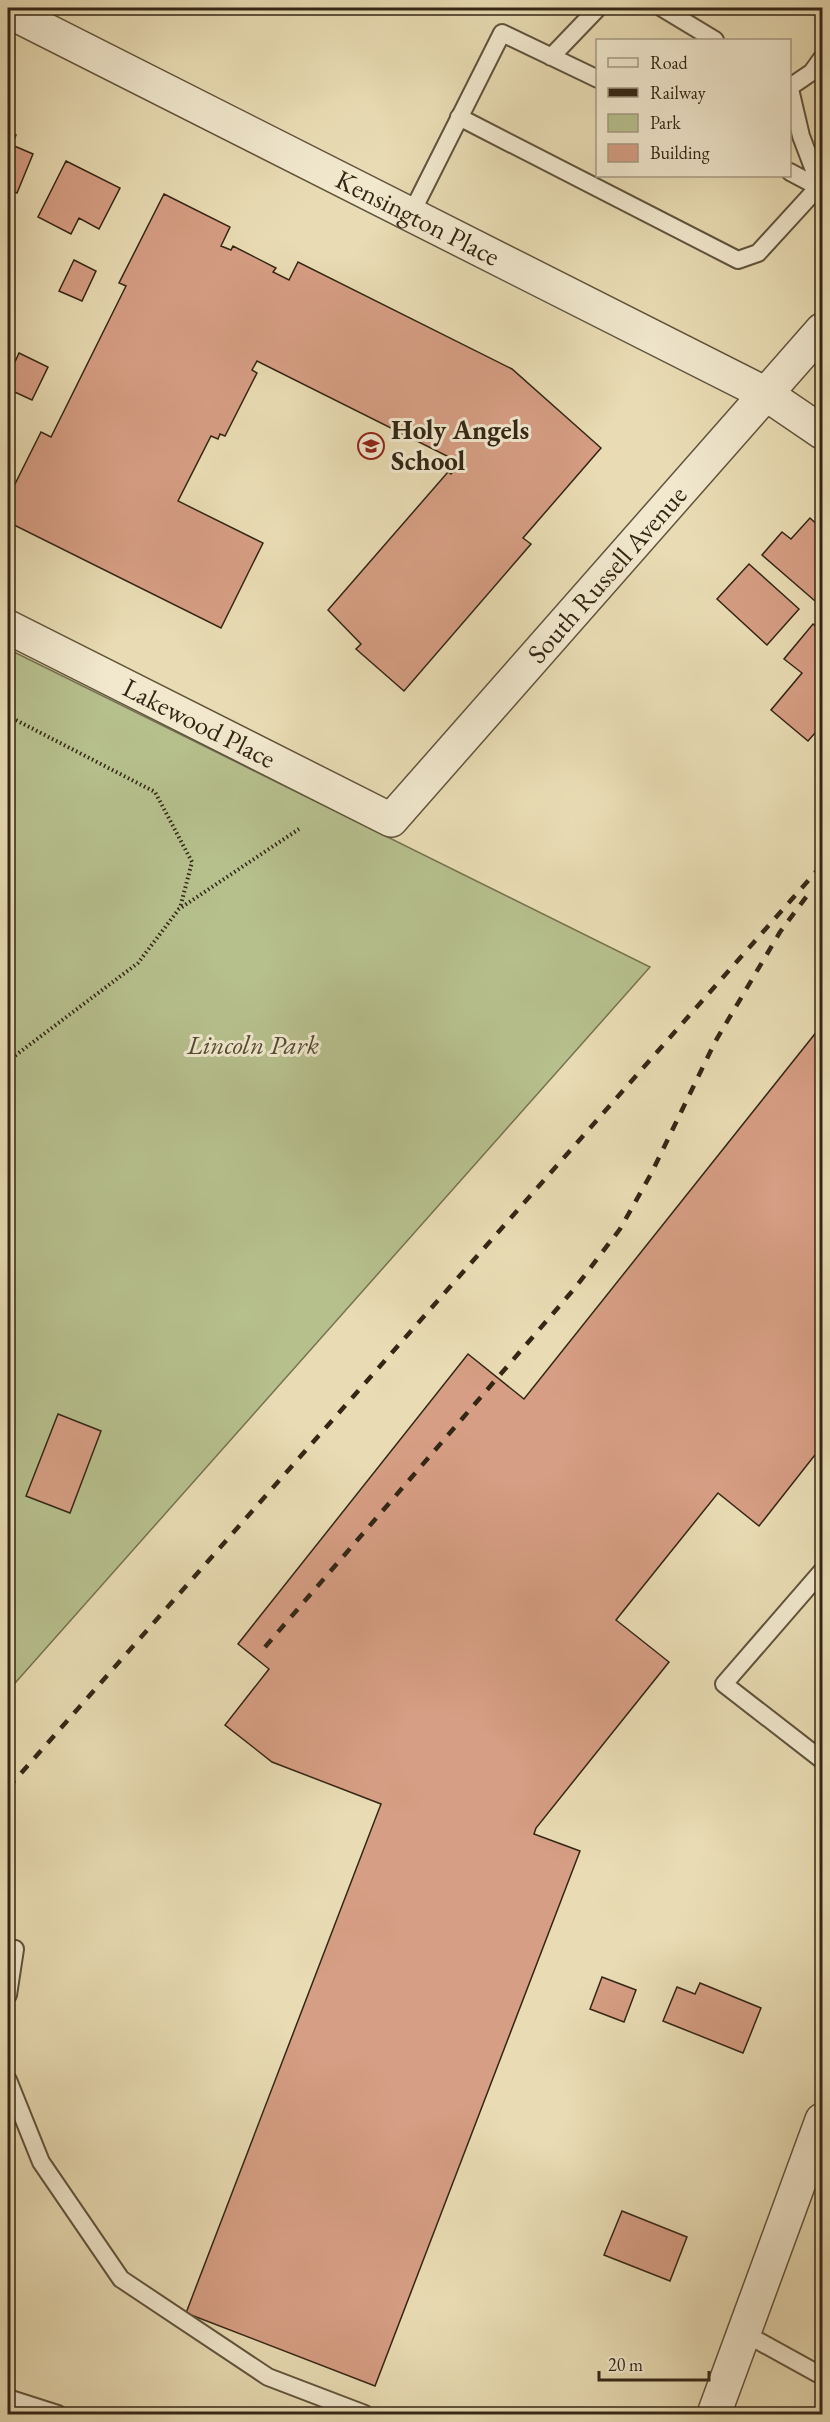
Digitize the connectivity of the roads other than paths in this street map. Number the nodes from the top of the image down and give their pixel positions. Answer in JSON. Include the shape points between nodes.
{"nodes":[{"id":1,"x":598,"y":8,"type":"edge"},
{"id":2,"x":662,"y":8,"type":"edge"},
{"id":3,"x":8,"y":11,"type":"edge"},
{"id":4,"x":713,"y":39,"type":"edge"},
{"id":5,"x":551,"y":57,"type":"junction"},
{"id":6,"x":822,"y":57,"type":"edge"},
{"id":7,"x":596,"y":79,"type":"edge"},
{"id":8,"x":791,"y":87,"type":"edge"},
{"id":9,"x":791,"y":93,"type":"edge"},
{"id":10,"x":459,"y":117,"type":"junction"},
{"id":11,"x":791,"y":173,"type":"edge"},
{"id":12,"x":822,"y":186,"type":"edge"},
{"id":13,"x":411,"y":214,"type":"junction"},
{"id":14,"x":822,"y":330,"type":"edge"},
{"id":15,"x":766,"y":394,"type":"junction"},
{"id":16,"x":822,"y":432,"type":"edge"},
{"id":17,"x":8,"y":627,"type":"edge"},
{"id":18,"x":391,"y":820,"type":"joint"},
{"id":19,"x":822,"y":1571,"type":"edge"},
{"id":20,"x":822,"y":1760,"type":"edge"},
{"id":21,"x":15,"y":1949,"type":"dead end"},
{"id":22,"x":8,"y":1995,"type":"edge"},
{"id":23,"x":8,"y":2080,"type":"edge"},
{"id":24,"x":822,"y":2120,"type":"edge"},
{"id":25,"x":744,"y":2332,"type":"junction"},
{"id":26,"x":822,"y":2376,"type":"edge"},
{"id":27,"x":8,"y":2398,"type":"edge"},
{"id":28,"x":58,"y":2415,"type":"edge"},
{"id":29,"x":365,"y":2415,"type":"edge"},
{"id":30,"x":714,"y":2415,"type":"edge"}],
"edges":[{"from":1,"to":5,"type":"lane"},
{"from":2,"to":4,"type":"lane"},
{"from":3,"to":13,"type":"street","name":"Kensington Place"},
{"from":5,"to":7,"type":"lane"},
{"from":5,"to":10,"type":"lane","via":[[502,33]]},
{"from":6,"to":8,"type":"lane","via":[[812,72]]},
{"from":9,"to":12,"type":"lane","via":[[801,136]]},
{"from":10,"to":12,"type":"lane","via":[[738,260],[758,253]]},
{"from":10,"to":13,"type":"lane"},
{"from":11,"to":12,"type":"lane"},
{"from":13,"to":15,"type":"street","name":"Kensington Place"},
{"from":14,"to":15,"type":"street","name":"South Russell Avenue"},
{"from":15,"to":16,"type":"street","name":"Kensington Place"},
{"from":15,"to":18,"type":"street","name":"South Russell Avenue"},
{"from":17,"to":18,"type":"street","name":"Lakewood Place"},
{"from":19,"to":20,"type":"lane","via":[[724,1684]]},
{"from":21,"to":22,"type":"lane"},
{"from":23,"to":29,"type":"lane","via":[[41,2162],[121,2279],[268,2377]]},
{"from":24,"to":25,"type":"street"},
{"from":25,"to":26,"type":"lane"},
{"from":25,"to":30,"type":"street"},
{"from":27,"to":28,"type":"lane"}]}
